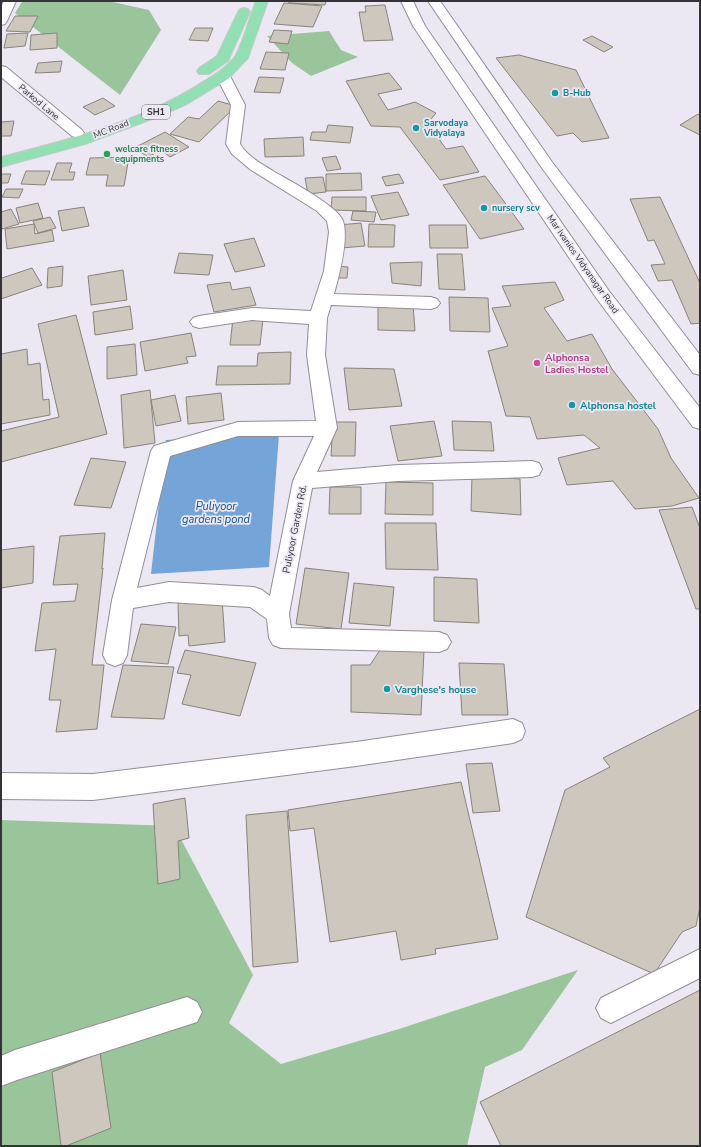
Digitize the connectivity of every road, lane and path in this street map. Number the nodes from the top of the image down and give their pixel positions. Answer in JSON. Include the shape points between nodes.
{"nodes":[{"id":1,"x":10,"y":1,"type":"edge"},
{"id":2,"x":249,"y":1,"type":"edge"},
{"id":3,"x":262,"y":1,"type":"edge"},
{"id":4,"x":407,"y":1,"type":"edge"},
{"id":5,"x":434,"y":1,"type":"edge"},
{"id":6,"x":1,"y":21,"type":"edge"},
{"id":7,"x":1,"y":70,"type":"edge"},
{"id":8,"x":223,"y":76,"type":"junction"},
{"id":9,"x":77,"y":133,"type":"junction"},
{"id":10,"x":24,"y":142,"type":"dead end"},
{"id":11,"x":1,"y":162,"type":"edge"},
{"id":12,"x":323,"y":299,"type":"junction"},
{"id":13,"x":431,"y":303,"type":"dead end"},
{"id":14,"x":318,"y":318,"type":"junction"},
{"id":15,"x":199,"y":322,"type":"dead end"},
{"id":16,"x":700,"y":368,"type":"edge"},
{"id":17,"x":700,"y":422,"type":"edge"},
{"id":18,"x":327,"y":428,"type":"junction"},
{"id":19,"x":532,"y":469,"type":"dead end"},
{"id":20,"x":303,"y":480,"type":"junction"},
{"id":21,"x":123,"y":600,"type":"junction"},
{"id":22,"x":278,"y":614,"type":"junction"},
{"id":23,"x":439,"y":642,"type":"dead end"},
{"id":24,"x":115,"y":655,"type":"dead end"},
{"id":25,"x":513,"y":731,"type":"dead end"},
{"id":26,"x":1,"y":786,"type":"edge"},
{"id":27,"x":700,"y":962,"type":"edge"},
{"id":28,"x":611,"y":1008,"type":"dead end"},
{"id":29,"x":187,"y":1012,"type":"dead end"},
{"id":30,"x":1,"y":1071,"type":"edge"}],
"edges":[{"from":1,"to":6,"type":"street"},
{"from":2,"to":9,"type":"main road","name":"MC Road","number":"SH1","via":[[223,58],[162,99]]},
{"from":3,"to":8,"type":"main road","name":"MC Road","number":"SH1","via":[[241,58]]},
{"from":4,"to":17,"type":"street","name":"Mar Ivanios Vidyanagar Road","via":[[426,38],[603,295]]},
{"from":5,"to":16,"type":"street","via":[[498,96],[621,266]]},
{"from":7,"to":9,"type":"street","name":"Parkod Lane"},
{"from":8,"to":11,"type":"main road","name":"MC Road","number":"SH1","via":[[182,101],[141,118],[80,141]]},
{"from":8,"to":12,"type":"street","via":[[238,105],[232,144],[237,151],[256,167],[323,208],[335,220],[336,245],[332,271]]},
{"from":9,"to":10,"type":"main road","name":"MC Road","number":"SH1"},
{"from":12,"to":13,"type":"street"},
{"from":12,"to":14,"type":"street"},
{"from":14,"to":15,"type":"street","via":[[252,314]]},
{"from":14,"to":18,"type":"street","via":[[316,355]]},
{"from":18,"to":20,"type":"street","name":"Puliyoor Garden Rd."},
{"from":18,"to":21,"type":"street","via":[[238,429],[161,451]]},
{"from":19,"to":20,"type":"street","via":[[398,473]]},
{"from":20,"to":22,"type":"street","name":"Puliyoor Garden Rd."},
{"from":21,"to":22,"type":"street","via":[[169,592],[254,597]]},
{"from":21,"to":24,"type":"street"},
{"from":22,"to":23,"type":"street","name":"Puliyoor Garden Rd.","via":[[281,638]]},
{"from":25,"to":26,"type":"street","via":[[356,754],[93,787]]},
{"from":27,"to":28,"type":"street"},
{"from":29,"to":30,"type":"street"}]}
